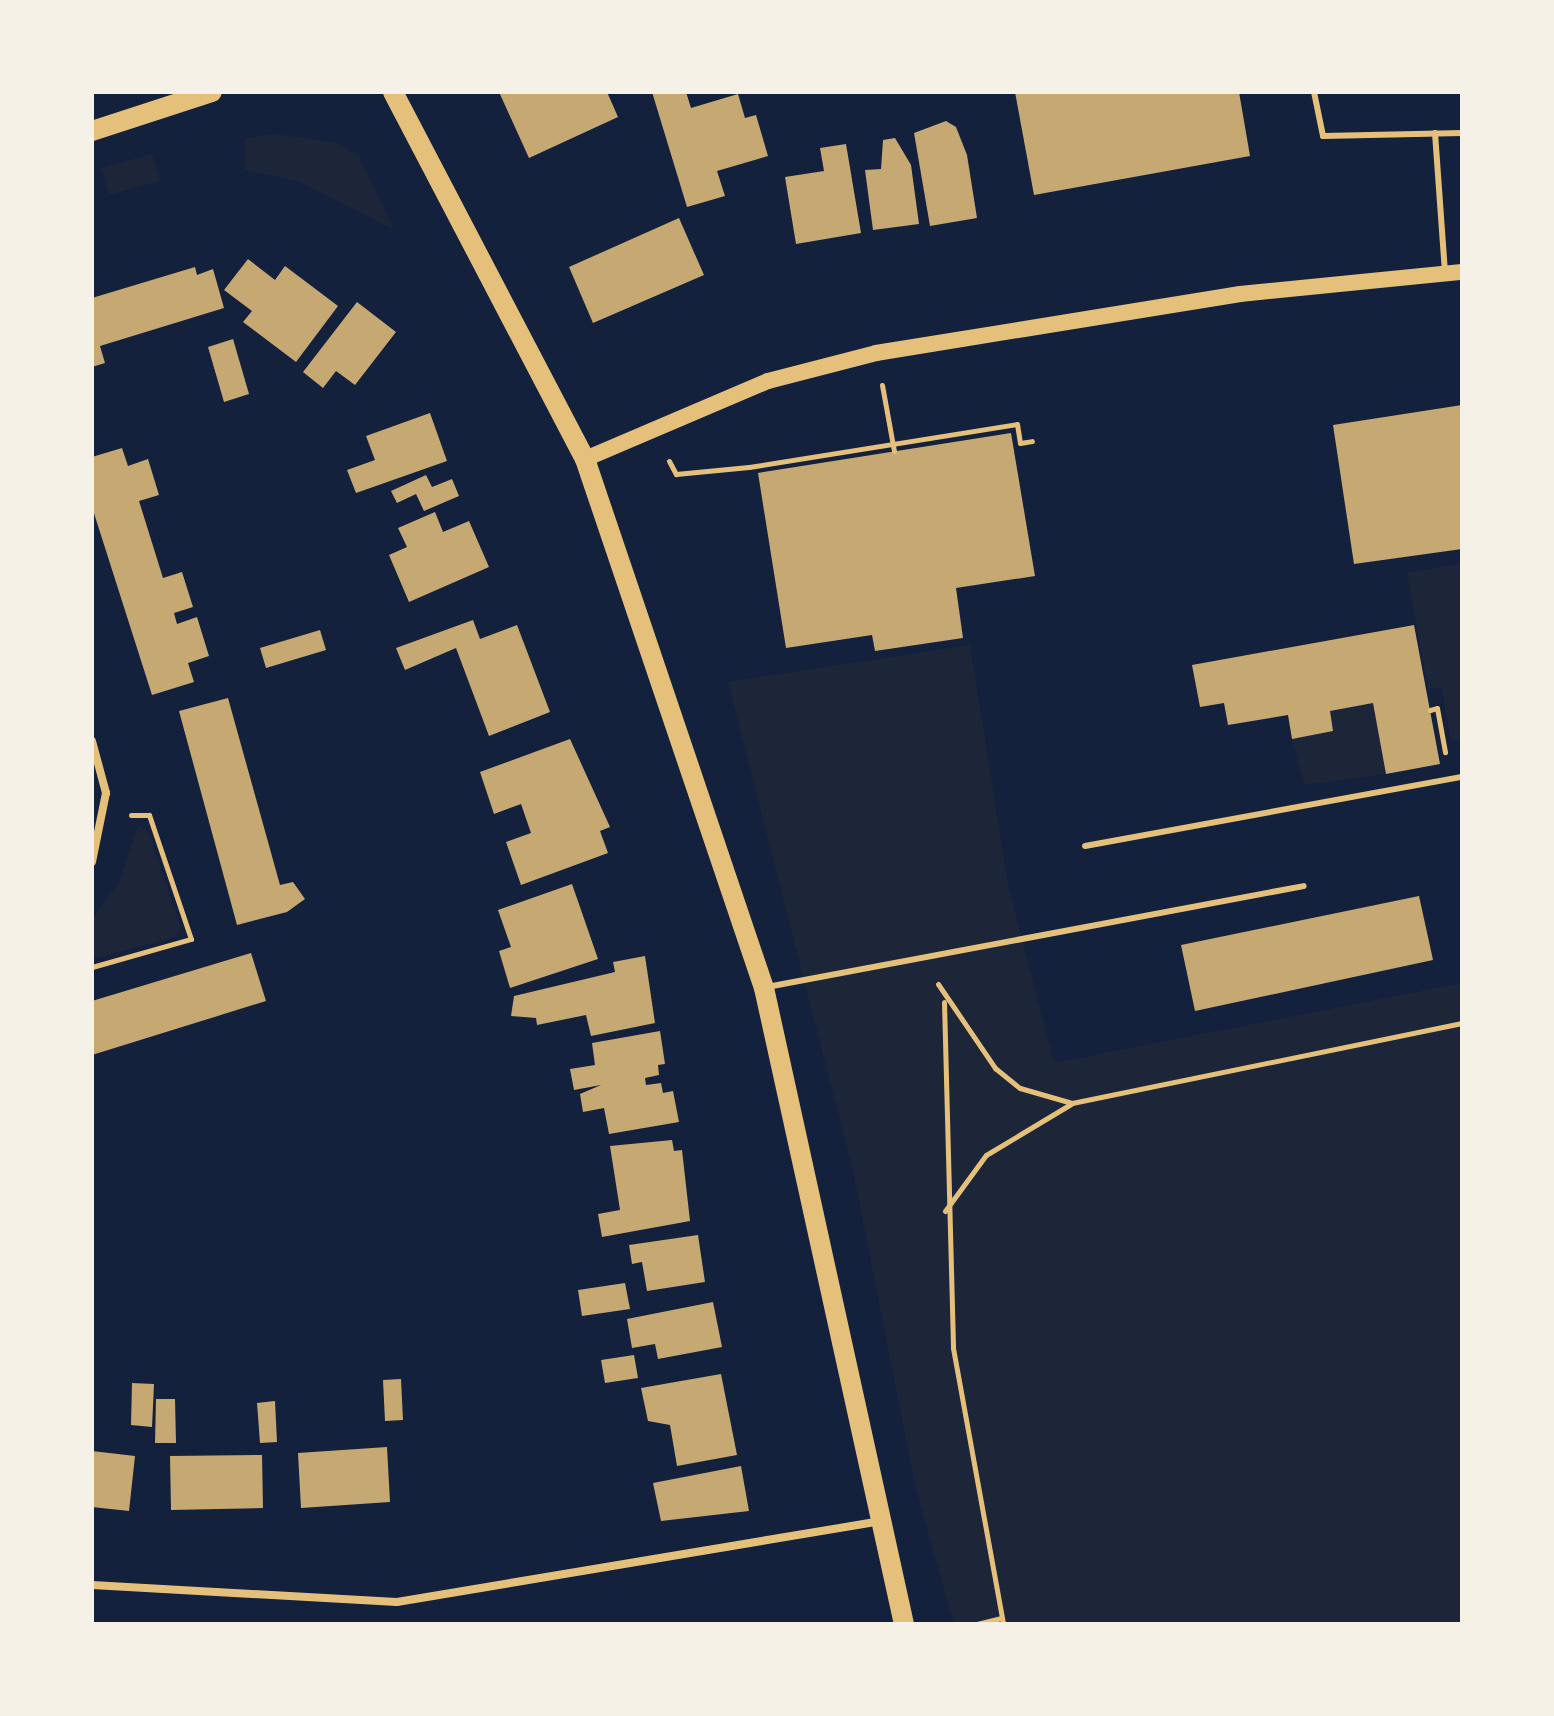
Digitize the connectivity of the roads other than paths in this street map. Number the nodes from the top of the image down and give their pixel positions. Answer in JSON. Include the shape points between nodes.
{"nodes":[{"id":1,"x":212,"y":92,"type":"edge"},
{"id":2,"x":393,"y":92,"type":"edge"},
{"id":3,"x":1314,"y":92,"type":"edge"},
{"id":4,"x":92,"y":131,"type":"edge"},
{"id":5,"x":1435,"y":133,"type":"junction"},
{"id":6,"x":1462,"y":133,"type":"edge"},
{"id":7,"x":1453,"y":272,"type":"edge"},
{"id":8,"x":585,"y":459,"type":"junction"},
{"id":9,"x":92,"y":741,"type":"edge"},
{"id":10,"x":1462,"y":777,"type":"edge"},
{"id":11,"x":1085,"y":846,"type":"dead end"},
{"id":12,"x":92,"y":862,"type":"edge"},
{"id":13,"x":1304,"y":886,"type":"dead end"},
{"id":14,"x":764,"y":988,"type":"junction"},
{"id":15,"x":882,"y":1521,"type":"junction"},
{"id":16,"x":92,"y":1585,"type":"edge"},
{"id":17,"x":904,"y":1624,"type":"edge"}],
"edges":[{"from":1,"to":4,"type":"main road"},
{"from":2,"to":8,"type":"main road"},
{"from":3,"to":5,"type":"lane","via":[[1323,136]]},
{"from":5,"to":6,"type":"lane"},
{"from":5,"to":7,"type":"lane"},
{"from":7,"to":8,"type":"main road","via":[[1025,324],[876,353],[768,381]]},
{"from":8,"to":14,"type":"main road"},
{"from":9,"to":12,"type":"street","via":[[105,815]]},
{"from":10,"to":11,"type":"lane"},
{"from":13,"to":14,"type":"lane"},
{"from":14,"to":15,"type":"main road"},
{"from":15,"to":16,"type":"street","via":[[397,1602]]},
{"from":15,"to":17,"type":"main road"}]}
